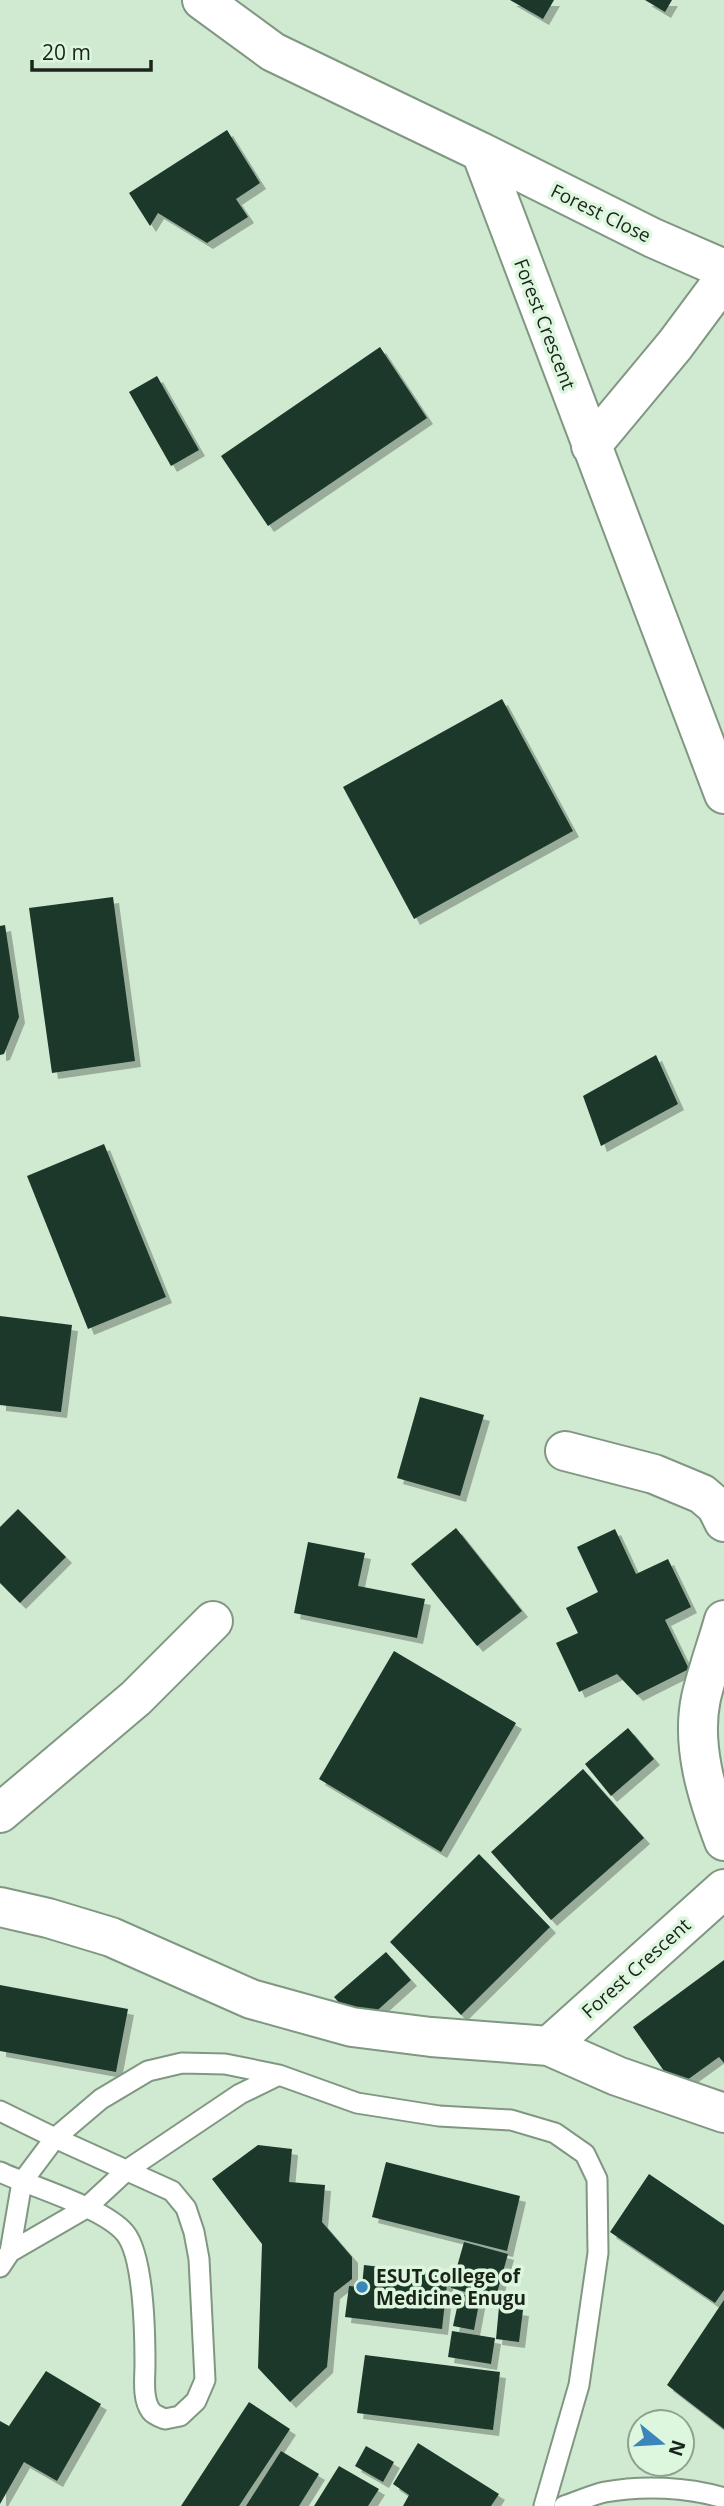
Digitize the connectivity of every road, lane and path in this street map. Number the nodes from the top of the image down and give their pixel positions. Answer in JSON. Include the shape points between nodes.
{"nodes":[{"id":1,"x":202,"y":0,"type":"edge"},
{"id":2,"x":481,"y":152,"type":"junction"},
{"id":3,"x":724,"y":269,"type":"edge"},
{"id":4,"x":724,"y":279,"type":"edge"},
{"id":5,"x":591,"y":446,"type":"junction"},
{"id":6,"x":724,"y":794,"type":"edge"},
{"id":7,"x":565,"y":1451,"type":"dead end"},
{"id":8,"x":724,"y":1522,"type":"edge"},
{"id":9,"x":724,"y":1620,"type":"edge"},
{"id":10,"x":213,"y":1621,"type":"dead end"},
{"id":11,"x":0,"y":1813,"type":"edge"},
{"id":12,"x":724,"y":1840,"type":"edge"},
{"id":13,"x":724,"y":1889,"type":"edge"},
{"id":14,"x":0,"y":1907,"type":"edge"},
{"id":15,"x":549,"y":2046,"type":"junction"},
{"id":16,"x":279,"y":2074,"type":"junction"},
{"id":17,"x":0,"y":2111,"type":"edge"},
{"id":18,"x":724,"y":2113,"type":"edge"},
{"id":19,"x":55,"y":2138,"type":"junction"},
{"id":20,"x":127,"y":2170,"type":"junction"},
{"id":21,"x":0,"y":2172,"type":"edge"},
{"id":22,"x":22,"y":2182,"type":"junction"},
{"id":23,"x":86,"y":2208,"type":"junction"},
{"id":24,"x":5,"y":2260,"type":"edge"},
{"id":25,"x":724,"y":2498,"type":"edge"},
{"id":26,"x":544,"y":2506,"type":"edge"},
{"id":27,"x":564,"y":2506,"type":"edge"}],
"edges":[{"from":1,"to":2,"type":"street","via":[[273,52]]},
{"from":2,"to":3,"type":"street","name":"Forest Close","via":[[653,239]]},
{"from":2,"to":5,"type":"street","name":"Forest Crescent"},
{"from":4,"to":5,"type":"street"},
{"from":5,"to":6,"type":"street","name":"Forest Crescent"},
{"from":7,"to":8,"type":"street","via":[[654,1474],[702,1494],[716,1506]]},
{"from":9,"to":12,"type":"street","via":[[698,1721],[700,1759]]},
{"from":10,"to":11,"type":"street","via":[[136,1698]]},
{"from":13,"to":15,"type":"street","name":"Forest Crescent"},
{"from":14,"to":15,"type":"street","via":[[111,1937],[251,1999],[352,2027]]},
{"from":15,"to":18,"type":"street","via":[[617,2076]]},
{"from":16,"to":19,"type":"lane","via":[[225,2064],[182,2063],[148,2071],[101,2099]]},
{"from":16,"to":20,"type":"lane","via":[[240,2094]]},
{"from":16,"to":26,"type":"lane","via":[[357,2103],[439,2116],[511,2120],[555,2133],[585,2154],[597,2179],[598,2253],[579,2385]]},
{"from":17,"to":19,"type":"lane"},
{"from":19,"to":20,"type":"lane"},
{"from":19,"to":22,"type":"lane"},
{"from":20,"to":23,"type":"lane"},
{"from":20,"to":23,"type":"lane","via":[[172,2191],[186,2208],[194,2232],[205,2379],[196,2401],[180,2416],[165,2419],[152,2412],[146,2399],[137,2264],[126,2234]]},
{"from":21,"to":22,"type":"lane"},
{"from":22,"to":23,"type":"lane"},
{"from":22,"to":24,"type":"lane"},
{"from":23,"to":24,"type":"lane"},
{"from":25,"to":27,"type":"lane","via":[[661,2488],[605,2492]]}]}
